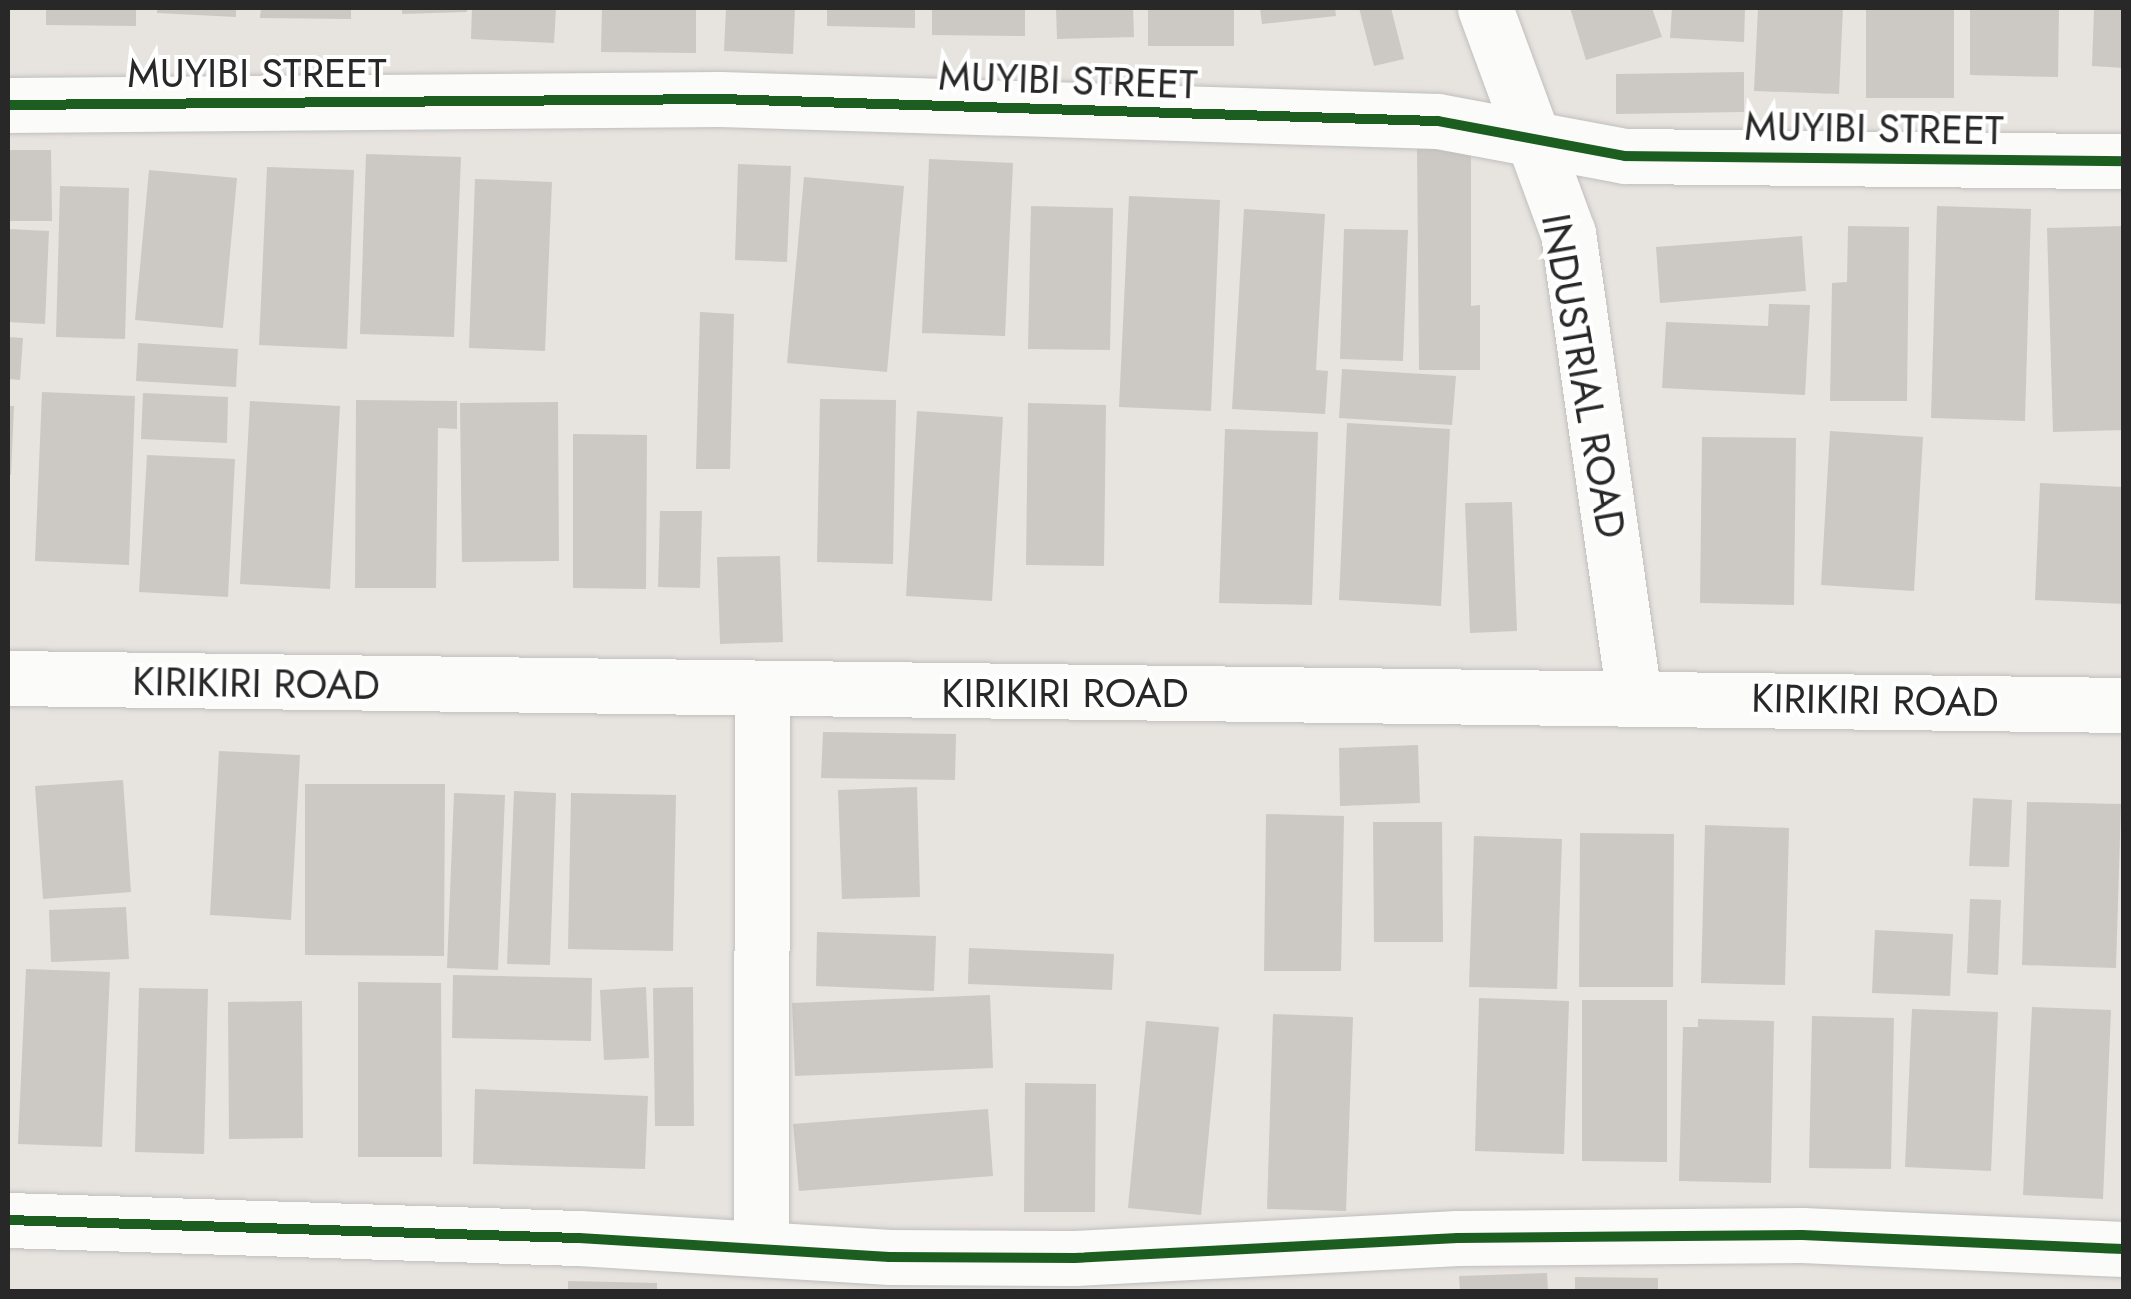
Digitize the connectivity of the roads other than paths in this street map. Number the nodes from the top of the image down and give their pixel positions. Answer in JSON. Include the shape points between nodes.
{"nodes":[{"id":1,"x":1485,"y":8,"type":"edge"},
{"id":2,"x":8,"y":105,"type":"edge"},
{"id":3,"x":1533,"y":140,"type":"junction"},
{"id":4,"x":2124,"y":161,"type":"edge"},
{"id":5,"x":8,"y":678,"type":"edge"},
{"id":6,"x":762,"y":691,"type":"junction"},
{"id":7,"x":1634,"y":696,"type":"junction"},
{"id":8,"x":2124,"y":705,"type":"edge"},
{"id":9,"x":8,"y":1220,"type":"edge"},
{"id":10,"x":762,"y":1248,"type":"junction"},
{"id":11,"x":2124,"y":1249,"type":"edge"}],
"edges":[{"from":1,"to":3,"type":"street","name":"INDUSTRIAL ROAD"},
{"from":2,"to":3,"type":"street","name":"MUYIBI STREET","via":[[720,99],[1438,121]]},
{"from":3,"to":4,"type":"street","name":"MUYIBI STREET","via":[[1624,156]]},
{"from":3,"to":7,"type":"street","name":"INDUSTRIAL ROAD","via":[[1568,233]]},
{"from":5,"to":6,"type":"street","name":"KIRIKIRI ROAD"},
{"from":6,"to":7,"type":"street","name":"KIRIKIRI ROAD"},
{"from":6,"to":10,"type":"street"},
{"from":7,"to":8,"type":"street","name":"KIRIKIRI ROAD"},
{"from":9,"to":10,"type":"street"},
{"from":10,"to":11,"type":"street","via":[[1076,1258],[1438,1238],[1835,1235]]}]}
